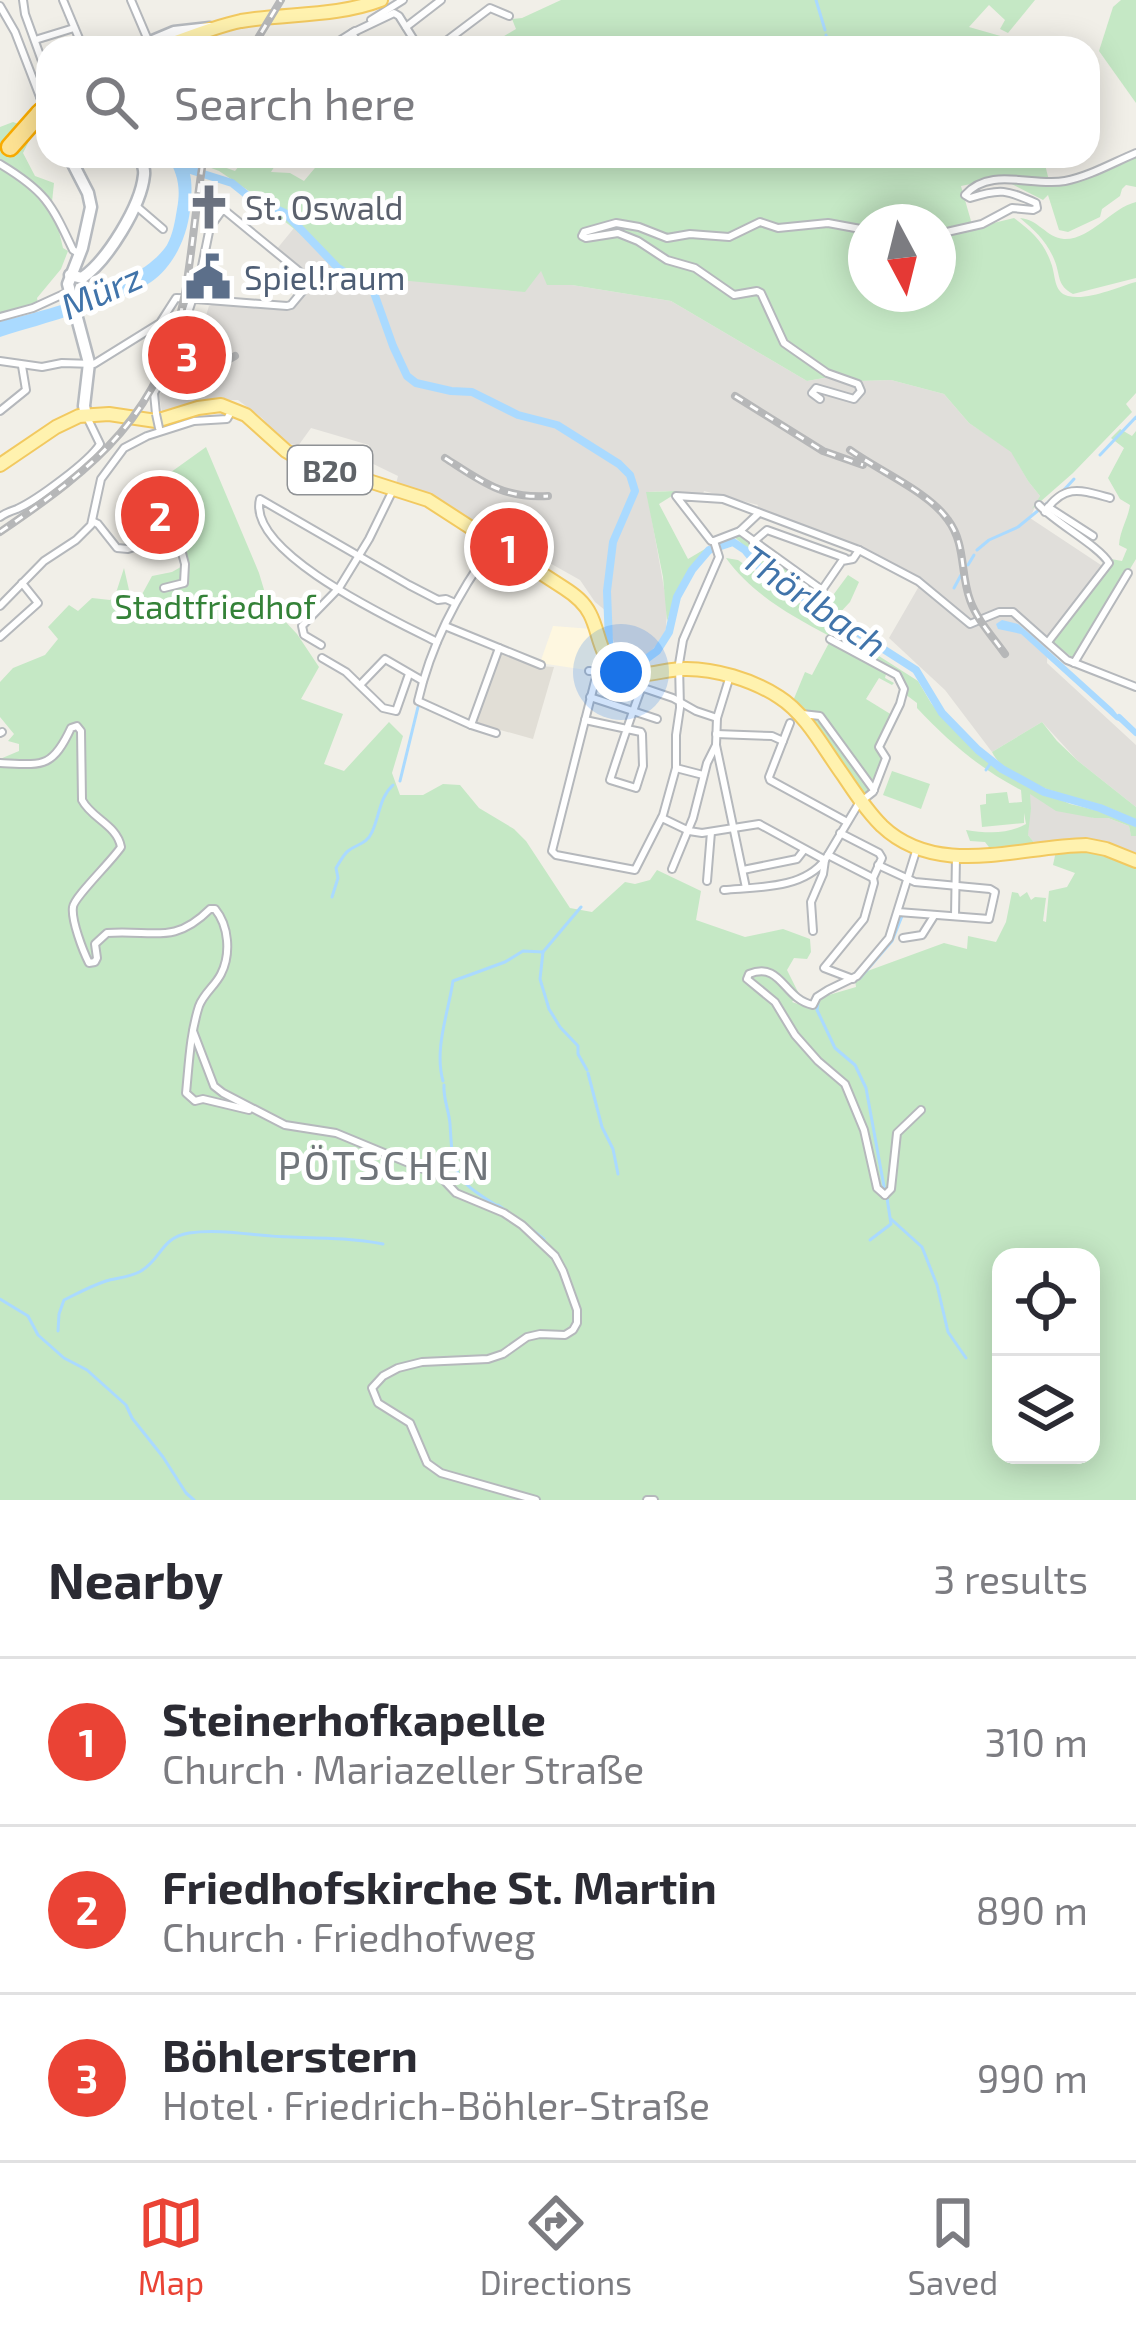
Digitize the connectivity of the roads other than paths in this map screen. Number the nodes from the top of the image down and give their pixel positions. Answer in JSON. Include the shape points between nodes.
{"nodes":[{"id":1,"x":63,"y":0,"type":"edge"},
{"id":2,"x":131,"y":0,"type":"edge"},
{"id":3,"x":381,"y":0,"type":"edge"},
{"id":4,"x":403,"y":0,"type":"edge"},
{"id":5,"x":441,"y":0,"type":"edge"},
{"id":6,"x":26,"y":1,"type":"edge"},
{"id":7,"x":0,"y":6,"type":"edge"},
{"id":8,"x":509,"y":16,"type":"dead end"},
{"id":9,"x":406,"y":27,"type":"junction"},
{"id":10,"x":74,"y":28,"type":"junction"},
{"id":11,"x":214,"y":28,"type":"junction"},
{"id":12,"x":352,"y":33,"type":"junction"},
{"id":13,"x":47,"y":36,"type":"edge"},
{"id":14,"x":78,"y":36,"type":"edge"},
{"id":15,"x":158,"y":36,"type":"edge"},
{"id":16,"x":191,"y":36,"type":"edge"},
{"id":17,"x":191,"y":36,"type":"edge"},
{"id":18,"x":347,"y":36,"type":"edge"},
{"id":19,"x":354,"y":36,"type":"edge"},
{"id":20,"x":412,"y":36,"type":"edge"},
{"id":21,"x":453,"y":36,"type":"edge"},
{"id":22,"x":34,"y":40,"type":"joint"},
{"id":23,"x":36,"y":45,"type":"edge"},
{"id":24,"x":36,"y":86,"type":"edge"},
{"id":25,"x":36,"y":117,"type":"edge"},
{"id":26,"x":1136,"y":153,"type":"edge"},
{"id":27,"x":5,"y":155,"type":"edge"},
{"id":28,"x":75,"y":168,"type":"edge"},
{"id":29,"x":144,"y":168,"type":"edge"},
{"id":30,"x":1099,"y":168,"type":"edge"},
{"id":31,"x":1100,"y":168,"type":"edge"},
{"id":32,"x":134,"y":205,"type":"junction"},
{"id":33,"x":848,"y":227,"type":"edge"},
{"id":34,"x":163,"y":229,"type":"dead end"},
{"id":35,"x":956,"y":230,"type":"edge"},
{"id":36,"x":80,"y":254,"type":"junction"},
{"id":37,"x":70,"y":275,"type":"junction"},
{"id":38,"x":69,"y":295,"type":"junction"},
{"id":39,"x":192,"y":298,"type":"junction"},
{"id":40,"x":0,"y":317,"type":"edge"},
{"id":41,"x":0,"y":362,"type":"edge"},
{"id":42,"x":88,"y":364,"type":"junction"},
{"id":43,"x":22,"y":366,"type":"junction"},
{"id":44,"x":820,"y":399,"type":"dead end"},
{"id":45,"x":232,"y":408,"type":"junction"},
{"id":46,"x":0,"y":411,"type":"edge"},
{"id":47,"x":86,"y":415,"type":"junction"},
{"id":48,"x":159,"y":430,"type":"junction"},
{"id":49,"x":0,"y":465,"type":"edge"},
{"id":50,"x":392,"y":488,"type":"junction"},
{"id":51,"x":1110,"y":498,"type":"dead end"},
{"id":52,"x":1044,"y":508,"type":"junction"},
{"id":53,"x":759,"y":513,"type":"junction"},
{"id":54,"x":0,"y":517,"type":"edge"},
{"id":55,"x":94,"y":522,"type":"junction"},
{"id":56,"x":740,"y":531,"type":"junction"},
{"id":57,"x":1082,"y":541,"type":"junction"},
{"id":58,"x":753,"y":542,"type":"junction"},
{"id":59,"x":495,"y":544,"type":"junction"},
{"id":60,"x":716,"y":546,"type":"junction"},
{"id":61,"x":859,"y":550,"type":"junction"},
{"id":62,"x":359,"y":556,"type":"junction"},
{"id":63,"x":845,"y":558,"type":"junction"},
{"id":64,"x":1128,"y":573,"type":"dead end"},
{"id":65,"x":22,"y":583,"type":"junction"},
{"id":66,"x":164,"y":588,"type":"dead end"},
{"id":67,"x":339,"y":588,"type":"junction"},
{"id":68,"x":455,"y":603,"type":"junction"},
{"id":69,"x":0,"y":606,"type":"edge"},
{"id":70,"x":445,"y":626,"type":"junction"},
{"id":71,"x":0,"y":637,"type":"edge"},
{"id":72,"x":830,"y":639,"type":"dead end"},
{"id":73,"x":1048,"y":642,"type":"junction"},
{"id":74,"x":437,"y":643,"type":"junction"},
{"id":75,"x":321,"y":645,"type":"dead end"},
{"id":76,"x":499,"y":648,"type":"junction"},
{"id":77,"x":322,"y":658,"type":"dead end"},
{"id":78,"x":1074,"y":663,"type":"junction"},
{"id":79,"x":542,"y":665,"type":"dead end"},
{"id":80,"x":679,"y":669,"type":"junction"},
{"id":81,"x":409,"y":674,"type":"junction"},
{"id":82,"x":730,"y":677,"type":"junction"},
{"id":83,"x":423,"y":681,"type":"junction"},
{"id":84,"x":359,"y":686,"type":"junction"},
{"id":85,"x":1136,"y":687,"type":"edge"},
{"id":86,"x":641,"y":688,"type":"junction"},
{"id":87,"x":590,"y":697,"type":"junction"},
{"id":88,"x":680,"y":701,"type":"junction"},
{"id":89,"x":634,"y":710,"type":"junction"},
{"id":90,"x":658,"y":718,"type":"dead end"},
{"id":91,"x":717,"y":718,"type":"junction"},
{"id":92,"x":795,"y":719,"type":"junction"},
{"id":93,"x":585,"y":720,"type":"junction"},
{"id":94,"x":470,"y":725,"type":"junction"},
{"id":95,"x":627,"y":729,"type":"junction"},
{"id":96,"x":496,"y":733,"type":"dead end"},
{"id":97,"x":715,"y":734,"type":"junction"},
{"id":98,"x":783,"y":741,"type":"junction"},
{"id":99,"x":716,"y":745,"type":"junction"},
{"id":100,"x":0,"y":763,"type":"edge"},
{"id":101,"x":676,"y":767,"type":"junction"},
{"id":102,"x":703,"y":776,"type":"junction"},
{"id":103,"x":874,"y":790,"type":"junction"},
{"id":104,"x":861,"y":801,"type":"junction"},
{"id":105,"x":662,"y":818,"type":"junction"},
{"id":106,"x":847,"y":822,"type":"junction"},
{"id":107,"x":733,"y":826,"type":"junction"},
{"id":108,"x":688,"y":831,"type":"junction"},
{"id":109,"x":711,"y":832,"type":"junction"},
{"id":110,"x":840,"y":833,"type":"junction"},
{"id":111,"x":917,"y":848,"type":"junction"},
{"id":112,"x":804,"y":850,"type":"junction"},
{"id":113,"x":956,"y":856,"type":"junction"},
{"id":114,"x":827,"y":858,"type":"junction"},
{"id":115,"x":1136,"y":861,"type":"edge"},
{"id":116,"x":878,"y":865,"type":"junction"},
{"id":117,"x":672,"y":869,"type":"dead end"},
{"id":118,"x":743,"y":870,"type":"junction"},
{"id":119,"x":873,"y":878,"type":"junction"},
{"id":120,"x":907,"y":879,"type":"junction"},
{"id":121,"x":707,"y":881,"type":"dead end"},
{"id":122,"x":956,"y":886,"type":"junction"},
{"id":123,"x":746,"y":888,"type":"junction"},
{"id":124,"x":724,"y":890,"type":"dead end"},
{"id":125,"x":898,"y":912,"type":"junction"},
{"id":126,"x":934,"y":916,"type":"junction"},
{"id":127,"x":955,"y":916,"type":"junction"},
{"id":128,"x":813,"y":931,"type":"dead end"},
{"id":129,"x":903,"y":938,"type":"dead end"},
{"id":130,"x":853,"y":979,"type":"junction"},
{"id":131,"x":194,"y":1031,"type":"junction"},
{"id":132,"x":921,"y":1110,"type":"dead end"},
{"id":133,"x":268,"y":1115,"type":"junction"},
{"id":134,"x":536,"y":1500,"type":"edge"}],
"edges":[{"from":1,"to":10,"type":"street"},
{"from":2,"to":15,"type":"street"},
{"from":3,"to":11,"type":"main road"},
{"from":4,"to":12,"type":"street"},
{"from":5,"to":9,"type":"street"},
{"from":6,"to":22,"type":"street"},
{"from":7,"to":24,"type":"street"},
{"from":8,"to":21,"type":"street","via":[[490,8]]},
{"from":9,"to":12,"type":"street","via":[[394,13]]},
{"from":9,"to":20,"type":"street"},
{"from":10,"to":13,"type":"street"},
{"from":10,"to":14,"type":"street"},
{"from":11,"to":16,"type":"street"},
{"from":11,"to":17,"type":"main road"},
{"from":12,"to":18,"type":"street"},
{"from":12,"to":19,"type":"street"},
{"from":22,"to":23,"type":"street"},
{"from":25,"to":27,"type":"highway"},
{"from":26,"to":31,"type":"street"},
{"from":27,"to":36,"type":"street","via":[[46,197]]},
{"from":28,"to":36,"type":"street","via":[[92,207]]},
{"from":29,"to":32,"type":"street"},
{"from":30,"to":35,"type":"street","via":[[1070,180],[978,183],[965,195],[1004,191],[1037,208],[1012,208]]},
{"from":32,"to":34,"type":"street"},
{"from":32,"to":37,"type":"street","via":[[101,262],[83,277]]},
{"from":33,"to":44,"type":"street","via":[[760,222],[730,237],[667,238],[616,223],[582,236],[618,232],[734,295],[757,290],[784,343],[861,391],[854,399],[816,388]]},
{"from":36,"to":37,"type":"street"},
{"from":37,"to":38,"type":"street"},
{"from":38,"to":40,"type":"street"},
{"from":38,"to":42,"type":"street"},
{"from":39,"to":39,"type":"street","via":[[287,306],[311,281],[224,209],[210,227]]},
{"from":39,"to":42,"type":"street","via":[[176,298],[148,333]]},
{"from":39,"to":48,"type":"street","bridge":true,"via":[[154,393]]},
{"from":41,"to":43,"type":"street"},
{"from":42,"to":43,"type":"street"},
{"from":42,"to":47,"type":"street"},
{"from":43,"to":46,"type":"street","via":[[26,390]]},
{"from":45,"to":47,"type":"main road","via":[[208,406],[156,421]]},
{"from":45,"to":48,"type":"street","via":[[227,419]]},
{"from":45,"to":50,"type":"main road","number":"B20","via":[[300,459]]},
{"from":47,"to":49,"type":"main road"},
{"from":47,"to":54,"type":"street","via":[[99,448]]},
{"from":48,"to":55,"type":"street","via":[[113,459]]},
{"from":50,"to":59,"type":"main road","number":"B20","via":[[428,500]]},
{"from":50,"to":62,"type":"street"},
{"from":51,"to":52,"type":"street","via":[[1072,490]]},
{"from":52,"to":57,"type":"street"},
{"from":52,"to":57,"type":"street","via":[[1090,534]]},
{"from":53,"to":56,"type":"street"},
{"from":53,"to":60,"type":"street","via":[[712,496],[676,496]]},
{"from":53,"to":61,"type":"street"},
{"from":55,"to":65,"type":"street"},
{"from":55,"to":66,"type":"street","via":[[117,548],[153,541],[182,553],[184,583]]},
{"from":56,"to":58,"type":"street"},
{"from":56,"to":60,"type":"street"},
{"from":57,"to":73,"type":"street","via":[[1108,567]]},
{"from":58,"to":63,"type":"street","via":[[767,530]]},
{"from":58,"to":63,"type":"street","via":[[822,590]]},
{"from":59,"to":68,"type":"street"},
{"from":59,"to":80,"type":"main road","number":"B20","via":[[578,598],[617,668]]},
{"from":60,"to":80,"type":"street","via":[[719,557],[682,640]]},
{"from":61,"to":63,"type":"street"},
{"from":61,"to":73,"type":"street","via":[[919,580],[970,624],[1013,612]]},
{"from":62,"to":67,"type":"street"},
{"from":62,"to":67,"type":"street","via":[[260,499],[272,538]]},
{"from":62,"to":68,"type":"street"},
{"from":64,"to":78,"type":"street"},
{"from":65,"to":69,"type":"street"},
{"from":65,"to":71,"type":"street","via":[[38,603]]},
{"from":67,"to":74,"type":"street"},
{"from":67,"to":75,"type":"street","via":[[302,626]]},
{"from":68,"to":70,"type":"street"},
{"from":70,"to":74,"type":"street"},
{"from":70,"to":76,"type":"street"},
{"from":72,"to":103,"type":"street","via":[[902,682]]},
{"from":73,"to":78,"type":"street"},
{"from":74,"to":83,"type":"street"},
{"from":76,"to":79,"type":"street"},
{"from":76,"to":94,"type":"street"},
{"from":77,"to":84,"type":"street"},
{"from":78,"to":85,"type":"street"},
{"from":80,"to":82,"type":"main road","number":"B20"},
{"from":80,"to":88,"type":"street"},
{"from":81,"to":83,"type":"street"},
{"from":81,"to":84,"type":"street","via":[[385,659]]},
{"from":81,"to":84,"type":"street","via":[[396,711]]},
{"from":82,"to":91,"type":"street"},
{"from":82,"to":92,"type":"main road","number":"B20","via":[[772,693]]},
{"from":83,"to":94,"type":"street","via":[[418,701]]},
{"from":86,"to":87,"type":"street","via":[[593,672]]},
{"from":86,"to":88,"type":"street"},
{"from":86,"to":89,"type":"street"},
{"from":87,"to":89,"type":"street"},
{"from":87,"to":93,"type":"street"},
{"from":88,"to":91,"type":"street"},
{"from":88,"to":101,"type":"street"},
{"from":89,"to":90,"type":"street"},
{"from":89,"to":95,"type":"street"},
{"from":91,"to":97,"type":"street"},
{"from":92,"to":98,"type":"street"},
{"from":92,"to":103,"type":"street","via":[[820,716]]},
{"from":92,"to":104,"type":"main road","number":"B20"},
{"from":93,"to":95,"type":"street"},
{"from":93,"to":105,"type":"street","via":[[552,851],[634,869]]},
{"from":94,"to":96,"type":"street"},
{"from":95,"to":95,"type":"street","via":[[642,734],[636,788],[610,780]]},
{"from":97,"to":98,"type":"street"},
{"from":97,"to":99,"type":"street"},
{"from":98,"to":106,"type":"street","via":[[770,780]]},
{"from":99,"to":102,"type":"street"},
{"from":99,"to":107,"type":"street"},
{"from":100,"to":131,"type":"street","via":[[50,761],[71,728],[81,730],[82,800],[121,847],[74,902],[89,963],[107,933],[168,934],[210,909],[220,914],[226,959],[202,998]]},
{"from":101,"to":102,"type":"street"},
{"from":101,"to":105,"type":"street"},
{"from":102,"to":108,"type":"street"},
{"from":103,"to":104,"type":"street"},
{"from":104,"to":106,"type":"street"},
{"from":104,"to":111,"type":"main road","number":"B20","via":[[886,830]]},
{"from":105,"to":108,"type":"street"},
{"from":106,"to":110,"type":"street"},
{"from":107,"to":109,"type":"street"},
{"from":107,"to":112,"type":"street","via":[[759,824]]},
{"from":107,"to":118,"type":"street"},
{"from":108,"to":109,"type":"street"},
{"from":108,"to":117,"type":"street"},
{"from":109,"to":121,"type":"street"},
{"from":110,"to":114,"type":"street"},
{"from":110,"to":116,"type":"street","via":[[879,853]]},
{"from":111,"to":113,"type":"main road","number":"B20"},
{"from":111,"to":120,"type":"street"},
{"from":112,"to":114,"type":"street"},
{"from":112,"to":118,"type":"street","via":[[796,859]]},
{"from":113,"to":115,"type":"main road","number":"B20","via":[[1086,845]]},
{"from":113,"to":122,"type":"street"},
{"from":114,"to":119,"type":"street"},
{"from":114,"to":123,"type":"street","via":[[797,880]]},
{"from":114,"to":128,"type":"street","via":[[811,902]]},
{"from":116,"to":119,"type":"street"},
{"from":116,"to":120,"type":"street"},
{"from":118,"to":123,"type":"street"},
{"from":119,"to":130,"type":"street","via":[[856,932],[824,968]]},
{"from":120,"to":122,"type":"street"},
{"from":120,"to":125,"type":"street"},
{"from":122,"to":127,"type":"street"},
{"from":122,"to":127,"type":"street","via":[[995,895],[990,919]]},
{"from":123,"to":124,"type":"street"},
{"from":125,"to":126,"type":"street"},
{"from":125,"to":130,"type":"street","via":[[889,938]]},
{"from":126,"to":127,"type":"street"},
{"from":126,"to":129,"type":"street","via":[[922,935]]},
{"from":130,"to":132,"type":"street","via":[[813,1005],[772,973],[747,979],[845,1084],[883,1195],[891,1189],[897,1132]]},
{"from":131,"to":133,"type":"street","via":[[214,1086]]},
{"from":131,"to":133,"type":"street","via":[[187,1096]]},
{"from":133,"to":134,"type":"street","via":[[440,1175],[456,1193],[522,1225],[555,1256],[577,1310],[573,1330],[527,1337],[488,1359],[398,1368],[373,1388],[378,1403],[410,1423],[427,1463]]}]}
